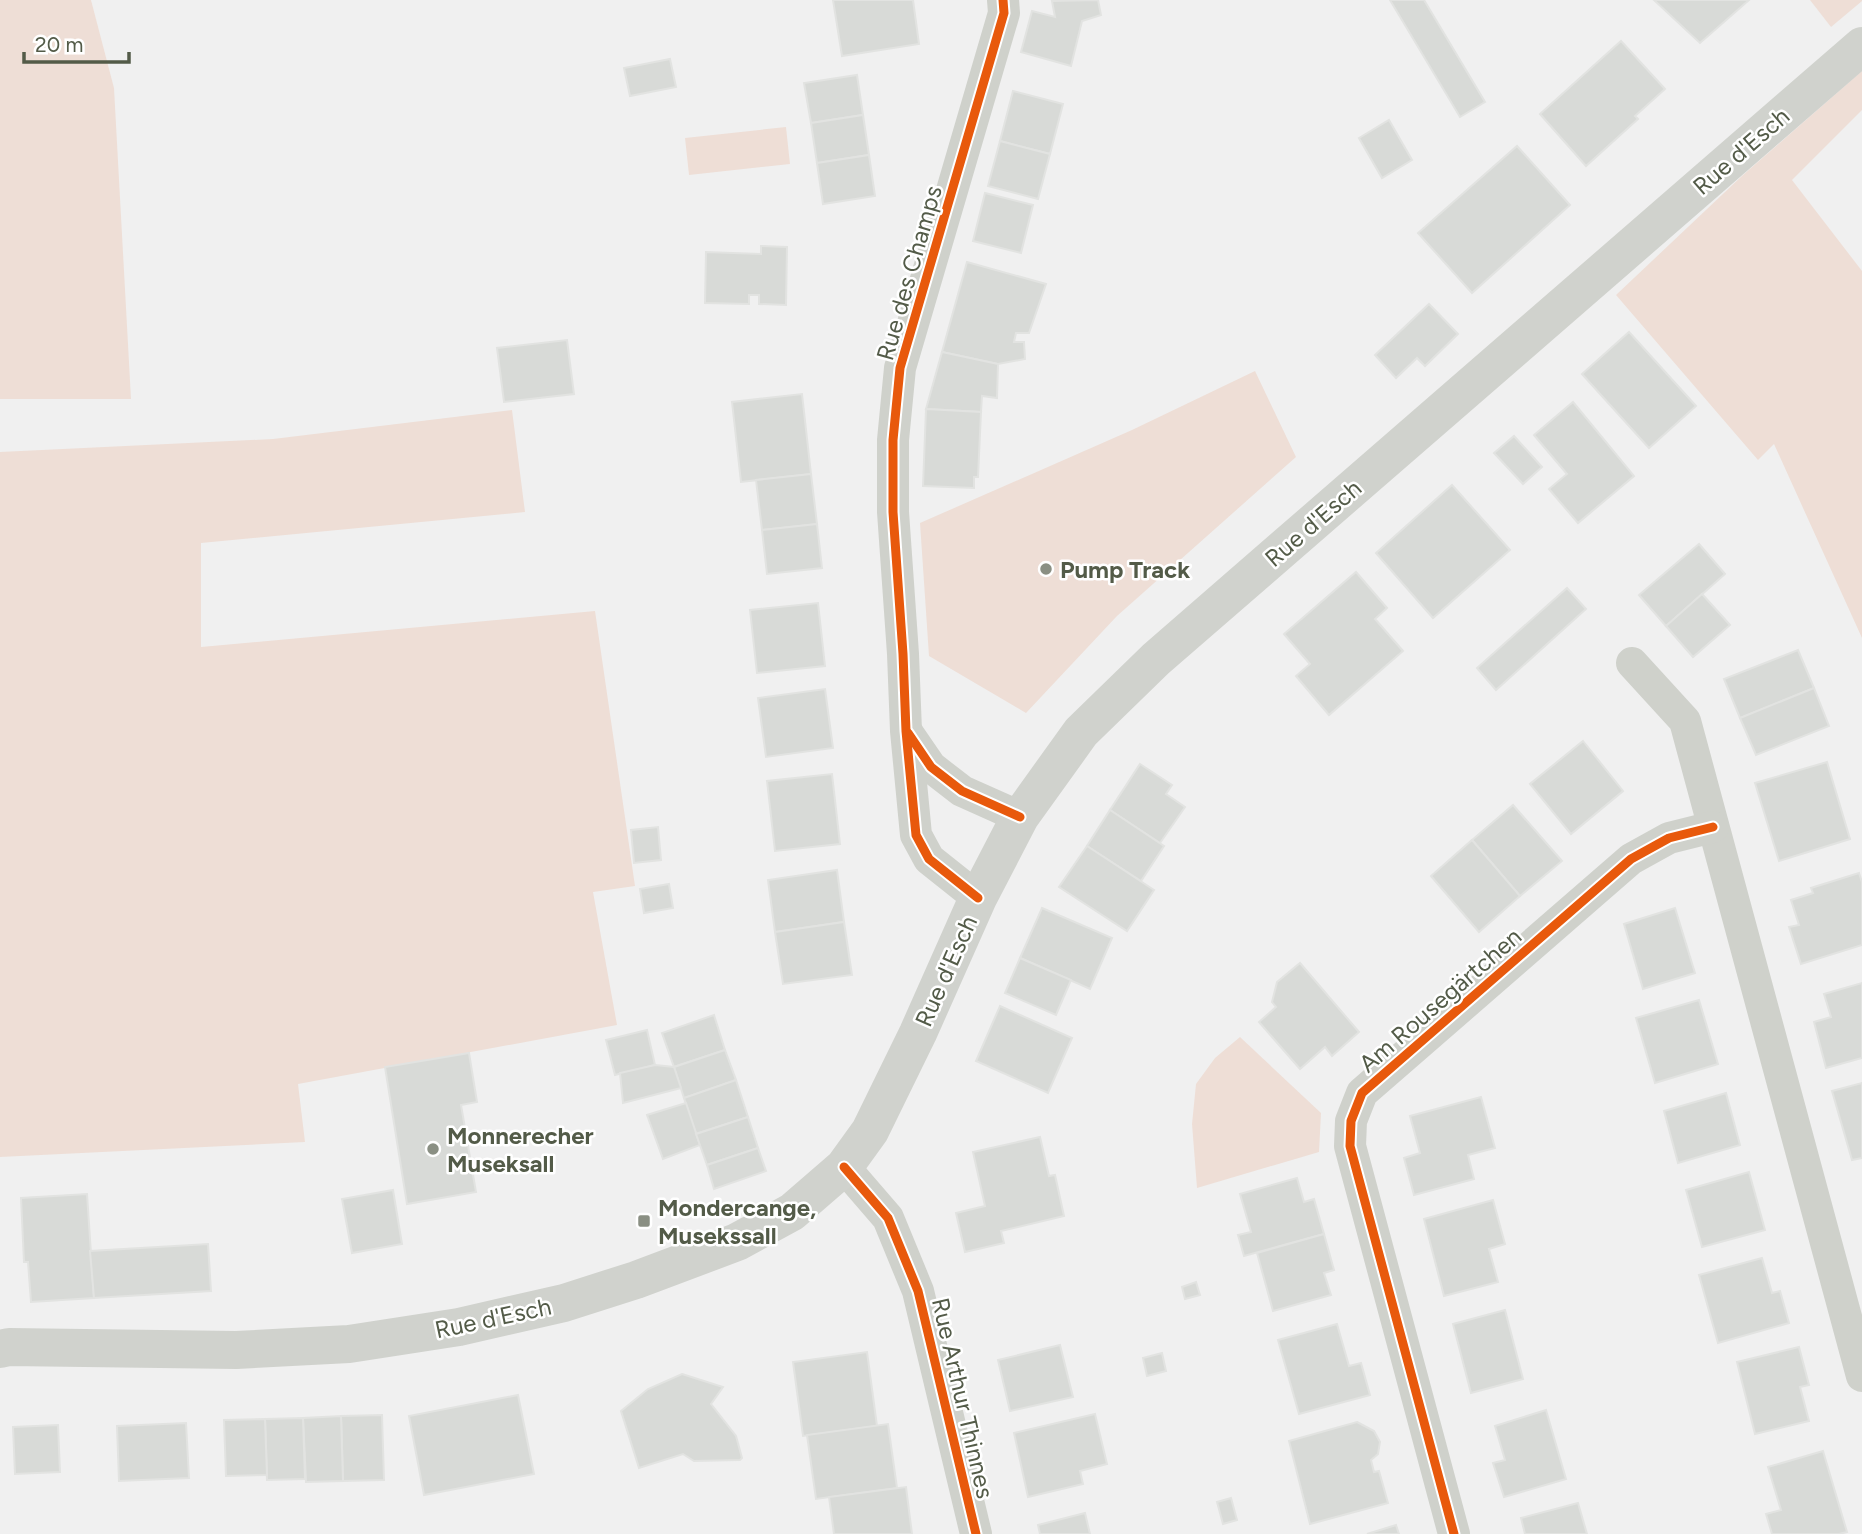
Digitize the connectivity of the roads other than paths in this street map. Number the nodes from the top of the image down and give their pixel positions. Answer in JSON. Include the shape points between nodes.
{"nodes":[{"id":1,"x":1003,"y":0,"type":"edge"},
{"id":2,"x":1862,"y":46,"type":"edge"},
{"id":3,"x":1632,"y":663,"type":"dead end"},
{"id":4,"x":906,"y":731,"type":"junction"},
{"id":5,"x":1020,"y":817,"type":"junction"},
{"id":6,"x":1713,"y":827,"type":"junction"},
{"id":7,"x":978,"y":898,"type":"junction"},
{"id":8,"x":844,"y":1167,"type":"junction"},
{"id":9,"x":0,"y":1349,"type":"edge"},
{"id":10,"x":1862,"y":1376,"type":"edge"},
{"id":11,"x":976,"y":1534,"type":"edge"},
{"id":12,"x":1454,"y":1534,"type":"edge"}],
"edges":[{"from":1,"to":4,"type":"street","name":"Rue des Champs","via":[[1004,13],[900,368],[893,512]]},
{"from":2,"to":5,"type":"main road","name":"Rue d'Esch","via":[[1156,659],[1081,732]]},
{"from":3,"to":6,"type":"street","via":[[1685,721]]},
{"from":4,"to":5,"type":"street","via":[[931,767],[962,790]]},
{"from":4,"to":7,"type":"street","name":"Rue des Champs","via":[[916,835],[929,859]]},
{"from":5,"to":7,"type":"main road","name":"Rue d'Esch"},
{"from":6,"to":10,"type":"street"},
{"from":6,"to":12,"type":"street","name":"Am Rousegärtchen","via":[[1669,838],[1631,859],[1362,1093],[1351,1121],[1350,1146]]},
{"from":7,"to":8,"type":"main road","name":"Rue d'Esch","via":[[876,1119]]},
{"from":8,"to":9,"type":"main road","name":"Rue d'Esch","via":[[792,1212],[737,1242],[564,1303],[459,1327],[349,1344],[236,1350]]},
{"from":8,"to":11,"type":"street","name":"Rue Arthur Thinnes","via":[[888,1218],[918,1291]]}]}
